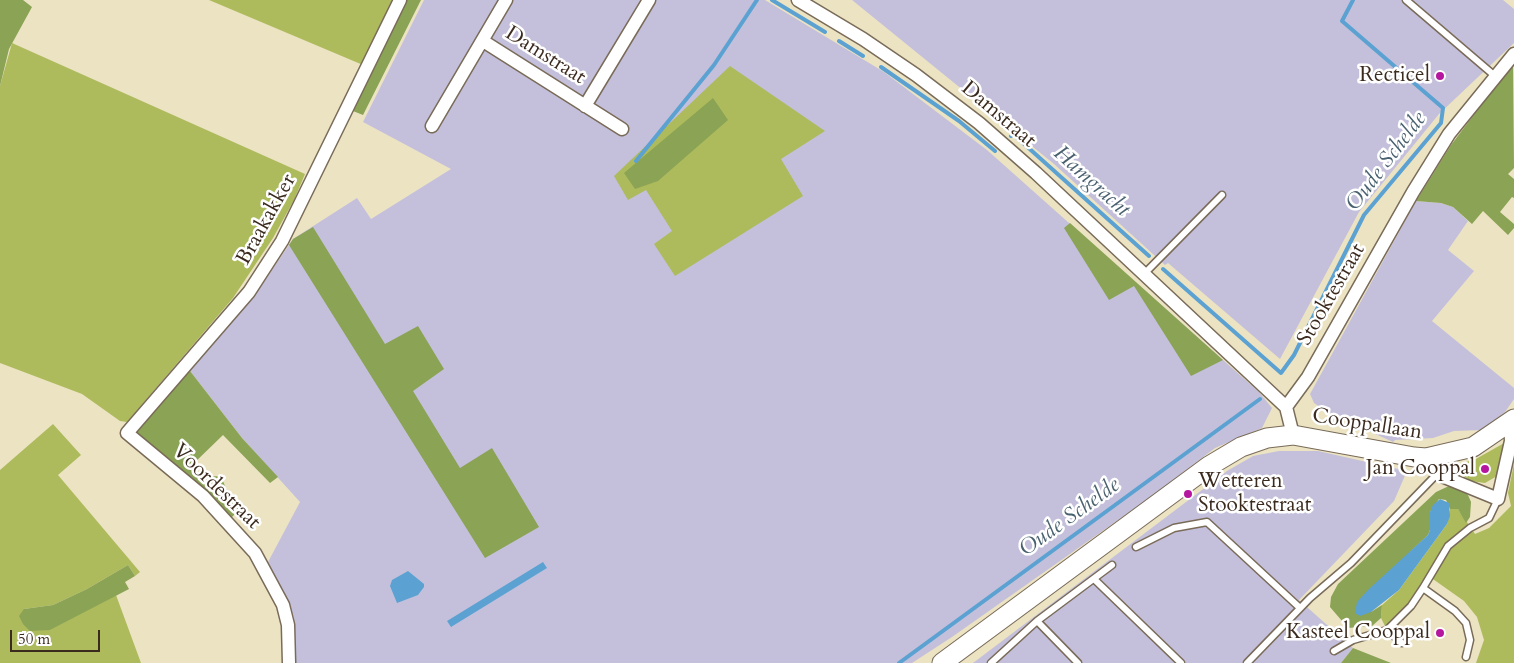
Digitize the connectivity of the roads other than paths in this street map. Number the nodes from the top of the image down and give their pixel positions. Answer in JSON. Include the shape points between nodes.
{"nodes":[{"id":1,"x":400,"y":0,"type":"edge"},
{"id":2,"x":506,"y":0,"type":"edge"},
{"id":3,"x":649,"y":0,"type":"edge"},
{"id":4,"x":798,"y":0,"type":"edge"},
{"id":5,"x":1406,"y":0,"type":"edge"},
{"id":6,"x":482,"y":41,"type":"junction"},
{"id":7,"x":1514,"y":54,"type":"edge"},
{"id":8,"x":1495,"y":76,"type":"junction"},
{"id":9,"x":585,"y":106,"type":"junction"},
{"id":10,"x":432,"y":126,"type":"dead end"},
{"id":11,"x":622,"y":129,"type":"dead end"},
{"id":12,"x":1222,"y":195,"type":"dead end"},
{"id":13,"x":1144,"y":274,"type":"junction"},
{"id":14,"x":1286,"y":407,"type":"junction"},
{"id":15,"x":1512,"y":421,"type":"edge"},
{"id":16,"x":127,"y":433,"type":"joint"},
{"id":17,"x":1293,"y":435,"type":"junction"},
{"id":18,"x":1426,"y":458,"type":"junction"},
{"id":19,"x":1438,"y":474,"type":"junction"},
{"id":20,"x":1498,"y":499,"type":"junction"},
{"id":21,"x":1136,"y":547,"type":"dead end"},
{"id":22,"x":1112,"y":565,"type":"dead end"},
{"id":23,"x":1094,"y":579,"type":"junction"},
{"id":24,"x":1424,"y":588,"type":"junction"},
{"id":25,"x":1300,"y":608,"type":"junction"},
{"id":26,"x":1037,"y":621,"type":"junction"},
{"id":27,"x":1388,"y":630,"type":"junction"},
{"id":28,"x":1402,"y":643,"type":"dead end"},
{"id":29,"x":1334,"y":651,"type":"dead end"},
{"id":30,"x":1466,"y":657,"type":"dead end"},
{"id":31,"x":290,"y":663,"type":"edge"},
{"id":32,"x":942,"y":663,"type":"edge"},
{"id":33,"x":991,"y":663,"type":"edge"},
{"id":34,"x":1078,"y":663,"type":"edge"},
{"id":35,"x":1181,"y":663,"type":"edge"},
{"id":36,"x":1247,"y":663,"type":"edge"}],
"edges":[{"from":1,"to":16,"type":"street","name":"Braakakker","via":[[282,241],[249,292]]},
{"from":2,"to":6,"type":"street","name":"Damstraat"},
{"from":3,"to":9,"type":"street","name":"Damstraat"},
{"from":4,"to":13,"type":"street","name":"Damstraat","via":[[908,70],[979,123]]},
{"from":5,"to":8,"type":"lane"},
{"from":6,"to":9,"type":"street","name":"Damstraat"},
{"from":6,"to":10,"type":"street","name":"Damstraat"},
{"from":7,"to":8,"type":"street","name":"Stooktestraat"},
{"from":8,"to":14,"type":"street","name":"Stooktestraat","via":[[1449,134],[1308,378]]},
{"from":9,"to":11,"type":"street","name":"Damstraat"},
{"from":12,"to":13,"type":"lane"},
{"from":13,"to":14,"type":"street","name":"Damstraat"},
{"from":14,"to":17,"type":"street"},
{"from":15,"to":18,"type":"street","name":"Cooppallaan","via":[[1473,448]]},
{"from":15,"to":20,"type":"street","via":[[1511,441]]},
{"from":16,"to":31,"type":"street","name":"Voordestraat","via":[[203,496],[255,553],[283,605],[288,625]]},
{"from":17,"to":18,"type":"street","name":"Cooppallaan"},
{"from":17,"to":32,"type":"street","via":[[1253,442],[1226,455]]},
{"from":18,"to":19,"type":"street"},
{"from":19,"to":20,"type":"street"},
{"from":19,"to":25,"type":"lane","via":[[1350,563]]},
{"from":20,"to":24,"type":"lane","via":[[1489,518],[1448,546]]},
{"from":21,"to":25,"type":"lane","via":[[1174,528],[1207,522]]},
{"from":22,"to":23,"type":"lane"},
{"from":23,"to":26,"type":"lane"},
{"from":23,"to":35,"type":"lane"},
{"from":24,"to":27,"type":"lane","via":[[1412,606]]},
{"from":24,"to":30,"type":"lane","via":[[1466,623],[1470,640]]},
{"from":25,"to":36,"type":"lane"},
{"from":26,"to":33,"type":"lane"},
{"from":26,"to":34,"type":"lane"},
{"from":27,"to":28,"type":"lane"},
{"from":27,"to":29,"type":"lane","via":[[1353,640]]}]}
